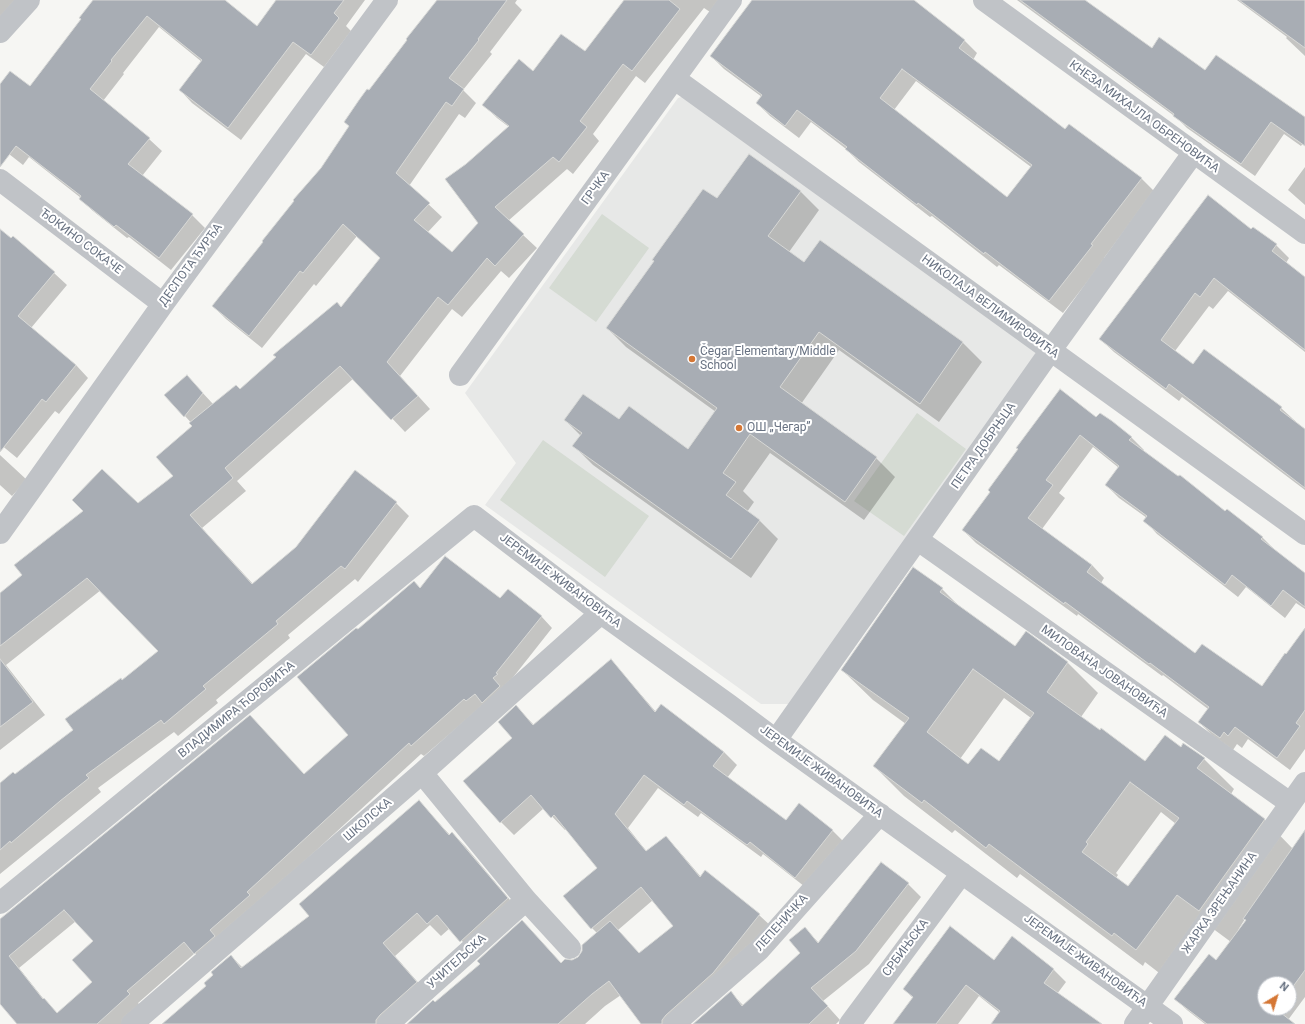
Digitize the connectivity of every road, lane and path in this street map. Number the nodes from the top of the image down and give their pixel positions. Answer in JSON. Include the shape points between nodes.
{"nodes":[{"id":1,"x":29,"y":0,"type":"edge"},
{"id":2,"x":387,"y":0,"type":"edge"},
{"id":3,"x":732,"y":0,"type":"edge"},
{"id":4,"x":984,"y":0,"type":"edge"},
{"id":5,"x":0,"y":32,"type":"edge"},
{"id":6,"x":675,"y":79,"type":"junction"},
{"id":7,"x":1194,"y":152,"type":"junction"},
{"id":8,"x":0,"y":180,"type":"edge"},
{"id":9,"x":1305,"y":233,"type":"edge"},
{"id":10,"x":163,"y":304,"type":"junction"},
{"id":11,"x":1051,"y":350,"type":"junction"},
{"id":12,"x":460,"y":375,"type":"dead end"},
{"id":13,"x":474,"y":516,"type":"joint"},
{"id":14,"x":0,"y":533,"type":"edge"},
{"id":15,"x":1305,"y":534,"type":"edge"},
{"id":16,"x":918,"y":540,"type":"junction"},
{"id":17,"x":602,"y":613,"type":"junction"},
{"id":18,"x":776,"y":740,"type":"junction"},
{"id":19,"x":422,"y":773,"type":"junction"},
{"id":20,"x":1305,"y":783,"type":"edge"},
{"id":21,"x":1290,"y":803,"type":"junction"},
{"id":22,"x":880,"y":814,"type":"junction"},
{"id":23,"x":962,"y":873,"type":"junction"},
{"id":24,"x":526,"y":900,"type":"junction"},
{"id":25,"x":0,"y":903,"type":"edge"},
{"id":26,"x":570,"y":948,"type":"dead end"},
{"id":27,"x":1148,"y":1006,"type":"junction"},
{"id":28,"x":132,"y":1024,"type":"edge"},
{"id":29,"x":388,"y":1024,"type":"edge"},
{"id":30,"x":674,"y":1024,"type":"edge"},
{"id":31,"x":850,"y":1024,"type":"edge"},
{"id":32,"x":1135,"y":1024,"type":"edge"},
{"id":33,"x":1172,"y":1024,"type":"edge"}],
"edges":[{"from":1,"to":5,"type":"street"},
{"from":2,"to":10,"type":"street","name":"ДЕСПОТА ЂУРЂА"},
{"from":3,"to":6,"type":"street","name":"ГРЧКА"},
{"from":4,"to":7,"type":"street","name":"КНЕЗА МИХАЈЛА ОБРЕНОВИЋА"},
{"from":6,"to":11,"type":"street","name":"НИКОЛАЈА ВЕЛИМИРОВИЋА"},
{"from":6,"to":12,"type":"street","name":"ГРЧКА"},
{"from":7,"to":9,"type":"street","name":"КНЕЗА МИХАЈЛА ОБРЕНОВИЋА"},
{"from":7,"to":11,"type":"street","name":"ПЕТРА ДОБРЊЦА"},
{"from":8,"to":10,"type":"street","name":"ЂОКИНО СОКАЧЕ"},
{"from":10,"to":14,"type":"street","name":"ДЕСПОТА ЂУРЂА"},
{"from":11,"to":15,"type":"street","name":"НИКОЛАЈА ВЕЛИМИРОВИЋА"},
{"from":11,"to":16,"type":"street","name":"ПЕТРА ДОБРЊЦА"},
{"from":13,"to":17,"type":"street","name":"ЈЕРЕМИЈЕ ЖИВАНОВИЋА"},
{"from":13,"to":25,"type":"street","name":"ВЛАДИМИРА ЋОРОВИЋА"},
{"from":16,"to":18,"type":"street","name":"ПЕТРА ДОБРЊЦА"},
{"from":16,"to":21,"type":"street","name":"МИЛОВАНА ЈОВАНОВИЋА"},
{"from":17,"to":18,"type":"street","name":"ЈЕРЕМИЈЕ ЖИВАНОВИЋА"},
{"from":17,"to":19,"type":"street","name":"ШКОЛСКА"},
{"from":18,"to":22,"type":"street","name":"ЈЕРЕМИЈЕ ЖИВАНОВИЋА"},
{"from":19,"to":24,"type":"street"},
{"from":19,"to":28,"type":"street","name":"ШКОЛСКА"},
{"from":20,"to":21,"type":"street","name":"ЖАРКА ЗРЕЊАНИНА"},
{"from":21,"to":27,"type":"street","name":"ЖАРКА ЗРЕЊАНИНА"},
{"from":22,"to":23,"type":"street","name":"ЈЕРЕМИЈЕ ЖИВАНОВИЋА"},
{"from":22,"to":30,"type":"street","name":"ЛЕПЕНИЧКА","via":[[759,950]]},
{"from":23,"to":27,"type":"street","name":"ЈЕРЕМИЈЕ ЖИВАНОВИЋА"},
{"from":23,"to":31,"type":"street","name":"СРБИЊСКА"},
{"from":24,"to":26,"type":"street"},
{"from":24,"to":29,"type":"street","name":"УЧИТЕЉСКА"},
{"from":27,"to":32,"type":"street","name":"ЖАРКА ЗРЕЊАНИНА"},
{"from":27,"to":33,"type":"street","name":"ЈЕРЕМИЈЕ ЖИВАНОВИЋА"}]}
